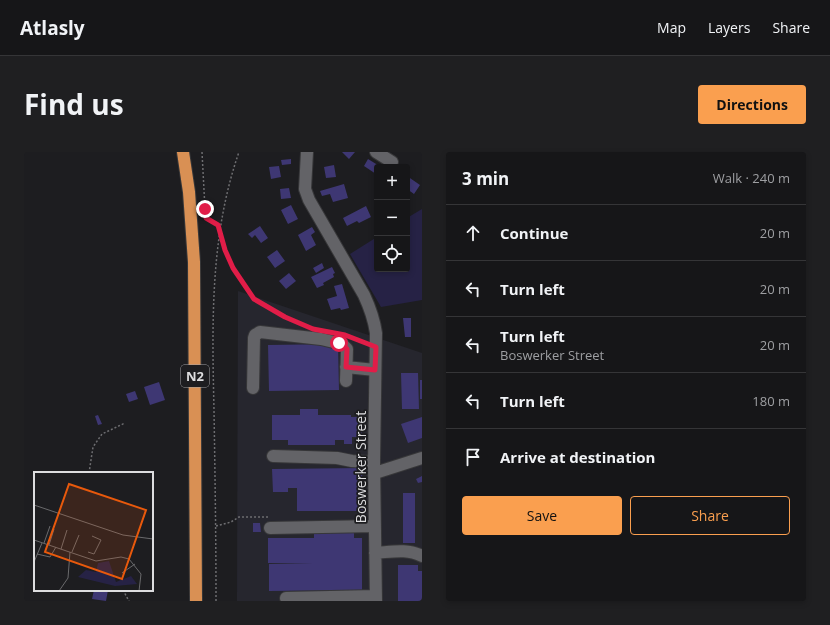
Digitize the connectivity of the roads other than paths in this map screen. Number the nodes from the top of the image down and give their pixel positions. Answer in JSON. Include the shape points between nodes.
{"nodes":[{"id":1,"x":183,"y":152,"type":"edge"},
{"id":2,"x":307,"y":152,"type":"edge"},
{"id":3,"x":376,"y":152,"type":"edge"},
{"id":4,"x":392,"y":162,"type":"dead end"},
{"id":5,"x":346,"y":367,"type":"junction"},
{"id":6,"x":375,"y":370,"type":"junction"},
{"id":7,"x":346,"y":380,"type":"dead end"},
{"id":8,"x":253,"y":388,"type":"dead end"},
{"id":9,"x":273,"y":456,"type":"dead end"},
{"id":10,"x":422,"y":458,"type":"edge"},
{"id":11,"x":375,"y":468,"type":"junction"},
{"id":12,"x":374,"y":526,"type":"junction"},
{"id":13,"x":270,"y":528,"type":"dead end"},
{"id":14,"x":375,"y":554,"type":"junction"},
{"id":15,"x":422,"y":556,"type":"edge"},
{"id":16,"x":286,"y":598,"type":"dead end"},
{"id":17,"x":376,"y":599,"type":"edge"},
{"id":18,"x":196,"y":601,"type":"edge"}],
"edges":[{"from":1,"to":18,"type":"highway","number":"N2","via":[[194,262]]},
{"from":2,"to":6,"type":"street","name":"Boswerker Street","via":[[305,189],[309,200],[364,295],[375,321]]},
{"from":3,"to":4,"type":"street"},
{"from":5,"to":6,"type":"street"},
{"from":5,"to":7,"type":"street"},
{"from":5,"to":8,"type":"street","via":[[347,349],[342,344],[260,332],[254,338]]},
{"from":6,"to":11,"type":"street","name":"Boswerker Street"},
{"from":9,"to":11,"type":"street","via":[[337,458]]},
{"from":10,"to":11,"type":"street"},
{"from":11,"to":12,"type":"street","name":"Boswerker Street"},
{"from":12,"to":13,"type":"street"},
{"from":12,"to":14,"type":"street","name":"Boswerker Street"},
{"from":14,"to":15,"type":"street","via":[[406,551]]},
{"from":14,"to":17,"type":"street","name":"Boswerker Street"},
{"from":16,"to":17,"type":"street"}]}
